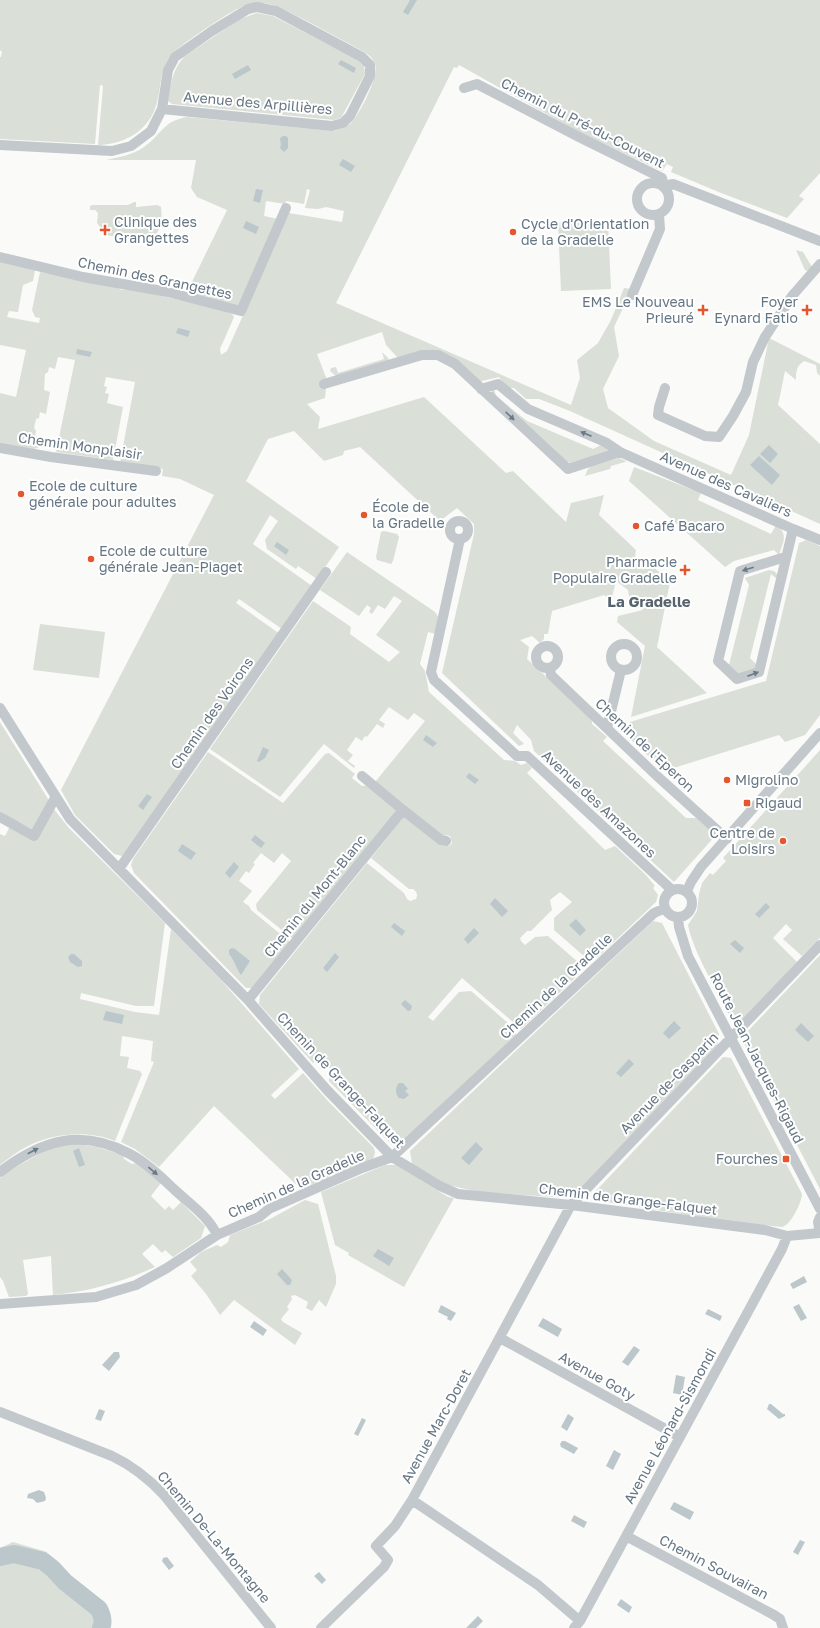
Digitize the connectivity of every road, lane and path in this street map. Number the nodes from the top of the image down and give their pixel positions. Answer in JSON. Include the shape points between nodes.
{"nodes":[{"id":1,"x":464,"y":88,"type":"dead end"},
{"id":2,"x":162,"y":109,"type":"junction"},
{"id":3,"x":0,"y":145,"type":"edge"},
{"id":4,"x":664,"y":186,"type":"junction"},
{"id":5,"x":286,"y":208,"type":"dead end"},
{"id":6,"x":659,"y":215,"type":"junction"},
{"id":7,"x":820,"y":241,"type":"edge"},
{"id":8,"x":0,"y":257,"type":"edge"},
{"id":9,"x":820,"y":264,"type":"edge"},
{"id":10,"x":632,"y":295,"type":"dead end"},
{"id":11,"x":324,"y":384,"type":"dead end"},
{"id":12,"x":665,"y":388,"type":"dead end"},
{"id":13,"x":481,"y":389,"type":"junction"},
{"id":14,"x":0,"y":448,"type":"edge"},
{"id":15,"x":620,"y":452,"type":"junction"},
{"id":16,"x":156,"y":471,"type":"dead end"},
{"id":17,"x":793,"y":529,"type":"junction"},
{"id":18,"x":460,"y":539,"type":"dead end"},
{"id":19,"x":820,"y":540,"type":"edge"},
{"id":20,"x":786,"y":557,"type":"junction"},
{"id":21,"x":326,"y":572,"type":"dead end"},
{"id":22,"x":550,"y":668,"type":"dead end"},
{"id":23,"x":621,"y":670,"type":"dead end"},
{"id":24,"x":0,"y":708,"type":"edge"},
{"id":25,"x":607,"y":728,"type":"junction"},
{"id":26,"x":820,"y":733,"type":"edge"},
{"id":27,"x":362,"y":776,"type":"dead end"},
{"id":28,"x":55,"y":798,"type":"junction"},
{"id":29,"x":403,"y":810,"type":"junction"},
{"id":30,"x":0,"y":817,"type":"edge"},
{"id":31,"x":727,"y":839,"type":"junction"},
{"id":32,"x":446,"y":841,"type":"dead end"},
{"id":33,"x":120,"y":869,"type":"junction"},
{"id":34,"x":672,"y":890,"type":"junction"},
{"id":35,"x":687,"y":892,"type":"junction"},
{"id":36,"x":665,"y":908,"type":"junction"},
{"id":37,"x":678,"y":916,"type":"junction"},
{"id":38,"x":820,"y":945,"type":"edge"},
{"id":39,"x":248,"y":1000,"type":"junction"},
{"id":40,"x":732,"y":1039,"type":"junction"},
{"id":41,"x":392,"y":1157,"type":"junction"},
{"id":42,"x":0,"y":1172,"type":"edge"},
{"id":43,"x":571,"y":1205,"type":"junction"},
{"id":44,"x":820,"y":1209,"type":"edge"},
{"id":45,"x":820,"y":1217,"type":"edge"},
{"id":46,"x":820,"y":1233,"type":"edge"},
{"id":47,"x":217,"y":1235,"type":"junction"},
{"id":48,"x":787,"y":1236,"type":"junction"},
{"id":49,"x":0,"y":1304,"type":"edge"},
{"id":50,"x":500,"y":1338,"type":"junction"},
{"id":51,"x":0,"y":1412,"type":"edge"},
{"id":52,"x":680,"y":1438,"type":"junction"},
{"id":53,"x":412,"y":1500,"type":"junction"},
{"id":54,"x":626,"y":1536,"type":"junction"},
{"id":55,"x":577,"y":1624,"type":"edge"},
{"id":56,"x":271,"y":1628,"type":"edge"},
{"id":57,"x":321,"y":1628,"type":"edge"},
{"id":58,"x":783,"y":1628,"type":"edge"}],
"edges":[{"from":1,"to":4,"type":"street","name":"Chemin du Pré-du-Couvent","via":[[477,84],[662,178]]},
{"from":2,"to":2,"type":"street","name":"Avenue des Arpillières","via":[[168,70],[175,58],[248,9],[257,7],[276,11],[362,57],[370,65],[370,76],[350,116],[343,123],[332,126]]},
{"from":2,"to":3,"type":"street","name":"Avenue des Arpillières","via":[[151,132],[131,146],[112,151]]},
{"from":4,"to":6,"type":"street","via":[[670,201],[665,211]]},
{"from":4,"to":6,"type":"street","via":[[648,184],[639,190],[637,196],[641,210],[650,216]]},
{"from":4,"to":7,"type":"street","name":"Chemin du Pré-du-Couvent","via":[[673,184]]},
{"from":5,"to":8,"type":"street","name":"Chemin des Grangettes","via":[[241,311],[168,292]]},
{"from":6,"to":10,"type":"street","via":[[660,228]]},
{"from":9,"to":12,"type":"street","via":[[792,296],[765,337],[754,362],[746,392],[719,437],[705,436],[658,415]]},
{"from":11,"to":13,"type":"street","via":[[422,354],[438,355],[455,364]]},
{"from":15,"to":13,"type":"street","name":"Avenue des Cavaliers","one_way":true,"via":[[605,442],[528,409],[498,384]]},
{"from":13,"to":15,"type":"street","one_way":true,"via":[[568,469]]},
{"from":14,"to":16,"type":"street","name":"Chemin Monplaisir"},
{"from":15,"to":17,"type":"street","name":"Avenue des Cavaliers"},
{"from":17,"to":19,"type":"street","name":"Avenue des Cavaliers"},
{"from":17,"to":20,"type":"street"},
{"from":18,"to":34,"type":"street","name":"Avenue des Amazones","via":[[432,672],[434,680],[517,756],[527,756]]},
{"from":20,"to":20,"type":"street","one_way":true,"via":[[740,571],[718,661],[737,679],[759,672]]},
{"from":21,"to":33,"type":"street","name":"Chemin des Voirons"},
{"from":22,"to":25,"type":"street","name":"Chemin de l'Eperon","via":[[551,675]]},
{"from":23,"to":25,"type":"street"},
{"from":24,"to":28,"type":"street","name":"Chemin de Grange-Falquet"},
{"from":25,"to":31,"type":"street","name":"Chemin de l'Eperon"},
{"from":26,"to":31,"type":"street"},
{"from":27,"to":29,"type":"street"},
{"from":28,"to":30,"type":"street","via":[[34,836]]},
{"from":28,"to":33,"type":"street","name":"Chemin de Grange-Falquet","via":[[70,820]]},
{"from":29,"to":32,"type":"street","via":[[441,840]]},
{"from":29,"to":39,"type":"street","name":"Chemin du Mont-Blanc"},
{"from":31,"to":35,"type":"street","via":[[701,867]]},
{"from":33,"to":39,"type":"street","name":"Chemin de Grange-Falquet"},
{"from":34,"to":35,"type":"street","via":[[680,889]]},
{"from":34,"to":36,"type":"street","via":[[664,900]]},
{"from":35,"to":37,"type":"street","via":[[692,899],[691,907],[686,914]]},
{"from":36,"to":37,"type":"street","via":[[670,914]]},
{"from":36,"to":41,"type":"street","name":"Chemin de la Gradelle","via":[[654,913]]},
{"from":37,"to":40,"type":"street","name":"Route Jean-Jacques-Rigaud","via":[[688,956]]},
{"from":38,"to":40,"type":"street","name":"Avenue de-Gasparin"},
{"from":39,"to":41,"type":"street","name":"Chemin de Grange-Falquet","via":[[327,1090]]},
{"from":40,"to":43,"type":"street","name":"Avenue de-Gasparin"},
{"from":40,"to":44,"type":"street","name":"Route Jean-Jacques-Rigaud"},
{"from":41,"to":43,"type":"street","name":"Chemin de Grange-Falquet","via":[[458,1194]]},
{"from":41,"to":47,"type":"street","name":"Chemin de la Gradelle","via":[[269,1209],[259,1217]]},
{"from":42,"to":47,"type":"street","one_way":true,"via":[[32,1150],[58,1142],[93,1141],[131,1155],[164,1180],[212,1224]]},
{"from":43,"to":48,"type":"street","name":"Chemin de Grange-Falquet","via":[[765,1230]]},
{"from":43,"to":50,"type":"street","name":"Avenue Marc-Doret"},
{"from":45,"to":46,"type":"street"},
{"from":46,"to":48,"type":"street","name":"Chemin de Grange-Falquet"},
{"from":47,"to":49,"type":"street","name":"Chemin de la Gradelle","via":[[136,1285],[96,1298]]},
{"from":48,"to":52,"type":"street","name":"Avenue Léonard-Sismondi"},
{"from":50,"to":52,"type":"street","name":"Avenue Goty"},
{"from":50,"to":53,"type":"street","name":"Avenue Marc-Doret"},
{"from":51,"to":56,"type":"street","name":"Chemin De-La-Montagne","via":[[118,1459],[149,1479]]},
{"from":52,"to":54,"type":"street","name":"Avenue Léonard-Sismondi"},
{"from":53,"to":55,"type":"street","name":"Avenue Marc-Doret","via":[[538,1585]]},
{"from":53,"to":57,"type":"street","via":[[395,1526],[376,1546],[388,1560],[384,1568]]},
{"from":54,"to":55,"type":"street","name":"Avenue Léonard-Sismondi"},
{"from":54,"to":58,"type":"street","name":"Chemin Souvairan","via":[[774,1615],[780,1619]]}]}
